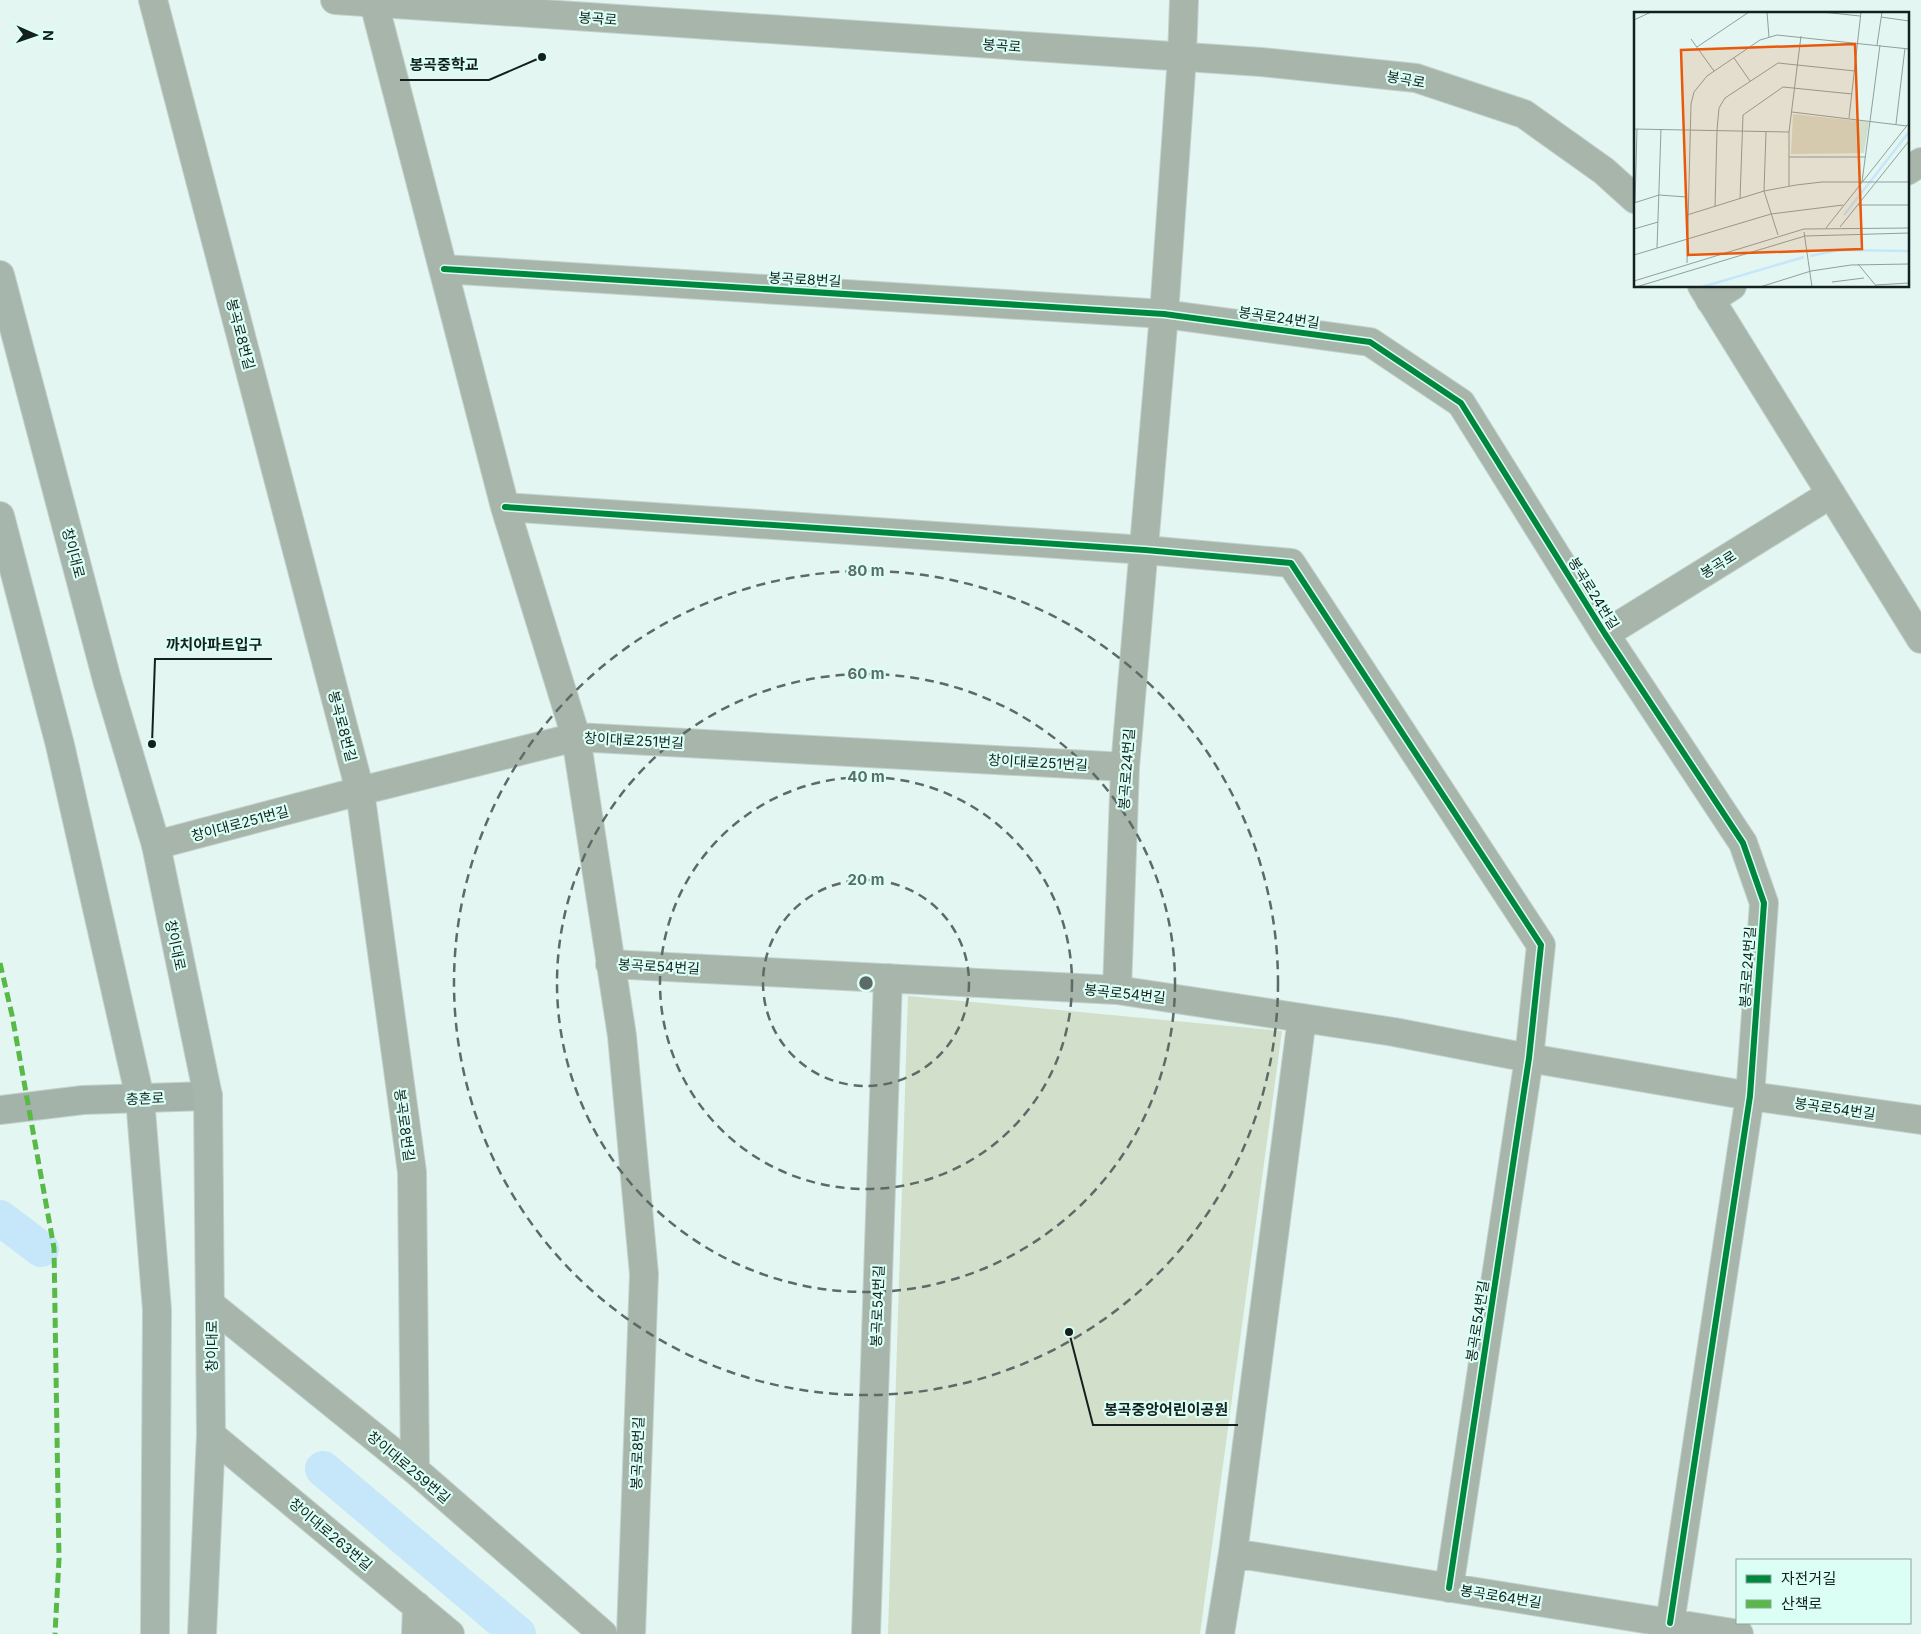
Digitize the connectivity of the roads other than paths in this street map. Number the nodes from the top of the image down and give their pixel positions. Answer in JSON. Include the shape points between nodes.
{"nodes":[{"id":1,"x":154,"y":0,"type":"edge"},
{"id":2,"x":335,"y":0,"type":"edge"},
{"id":3,"x":1184,"y":0,"type":"edge"},
{"id":4,"x":374,"y":3,"type":"junction"},
{"id":5,"x":548,"y":7,"type":"edge"},
{"id":6,"x":1182,"y":56,"type":"junction"},
{"id":7,"x":1921,"y":162,"type":"edge"},
{"id":8,"x":1908,"y":170,"type":"edge"},
{"id":9,"x":1634,"y":198,"type":"edge"},
{"id":10,"x":444,"y":269,"type":"junction"},
{"id":11,"x":0,"y":275,"type":"edge"},
{"id":12,"x":1715,"y":291,"type":"edge"},
{"id":13,"x":1164,"y":314,"type":"junction"},
{"id":14,"x":1831,"y":494,"type":"junction"},
{"id":15,"x":505,"y":507,"type":"junction"},
{"id":16,"x":0,"y":516,"type":"edge"},
{"id":17,"x":1145,"y":550,"type":"junction"},
{"id":18,"x":1605,"y":634,"type":"junction"},
{"id":19,"x":1921,"y":639,"type":"edge"},
{"id":20,"x":576,"y":737,"type":"junction"},
{"id":21,"x":1125,"y":767,"type":"junction"},
{"id":22,"x":360,"y":791,"type":"junction"},
{"id":23,"x":156,"y":845,"type":"junction"},
{"id":24,"x":610,"y":964,"type":"junction"},
{"id":25,"x":888,"y":978,"type":"junction"},
{"id":26,"x":1117,"y":990,"type":"junction"},
{"id":27,"x":1302,"y":1018,"type":"junction"},
{"id":28,"x":1529,"y":1058,"type":"junction"},
{"id":29,"x":208,"y":1096,"type":"junction"},
{"id":30,"x":1750,"y":1096,"type":"junction"},
{"id":31,"x":140,"y":1098,"type":"junction"},
{"id":32,"x":0,"y":1110,"type":"edge"},
{"id":33,"x":1921,"y":1120,"type":"edge"},
{"id":34,"x":211,"y":1304,"type":"junction"},
{"id":35,"x":211,"y":1435,"type":"junction"},
{"id":36,"x":415,"y":1470,"type":"junction"},
{"id":37,"x":1233,"y":1554,"type":"junction"},
{"id":38,"x":1449,"y":1588,"type":"junction"},
{"id":39,"x":417,"y":1606,"type":"junction"},
{"id":40,"x":1670,"y":1623,"type":"junction"},
{"id":41,"x":155,"y":1634,"type":"edge"},
{"id":42,"x":202,"y":1634,"type":"edge"},
{"id":43,"x":416,"y":1634,"type":"edge"},
{"id":44,"x":450,"y":1634,"type":"edge"},
{"id":45,"x":603,"y":1634,"type":"edge"},
{"id":46,"x":630,"y":1634,"type":"edge"},
{"id":47,"x":866,"y":1634,"type":"edge"},
{"id":48,"x":1220,"y":1634,"type":"edge"},
{"id":49,"x":1739,"y":1634,"type":"edge"}],
"edges":[{"from":1,"to":22,"type":"street","name":"봉곡로8번길"},
{"from":2,"to":4,"type":"street","name":"봉곡로"},
{"from":3,"to":6,"type":"street","name":"봉곡로24번길"},
{"from":4,"to":5,"type":"street","name":"봉곡로"},
{"from":4,"to":10,"type":"street","name":"봉곡로8번길"},
{"from":5,"to":6,"type":"street","name":"봉곡로"},
{"from":6,"to":9,"type":"street","name":"봉곡로","via":[[1416,78],[1524,114],[1604,171]]},
{"from":6,"to":13,"type":"street","name":"봉곡로24번길"},
{"from":7,"to":8,"type":"street"},
{"from":10,"to":13,"type":"street","name":"봉곡로8번길"},
{"from":10,"to":15,"type":"street","name":"봉곡로8번길"},
{"from":11,"to":23,"type":"main road","name":"창이대로","via":[[107,680]]},
{"from":12,"to":14,"type":"street"},
{"from":13,"to":17,"type":"street","name":"봉곡로24번길"},
{"from":13,"to":18,"type":"street","name":"봉곡로24번길","via":[[1370,342],[1461,403]]},
{"from":14,"to":18,"type":"street","name":"봉곡로"},
{"from":14,"to":19,"type":"street"},
{"from":15,"to":17,"type":"street"},
{"from":15,"to":20,"type":"street","name":"봉곡로8번길"},
{"from":16,"to":31,"type":"main road","via":[[60,745]]},
{"from":17,"to":21,"type":"street","name":"봉곡로24번길"},
{"from":17,"to":28,"type":"street","via":[[1291,563],[1541,945]]},
{"from":18,"to":30,"type":"street","name":"봉곡로24번길","via":[[1742,843],[1764,903]]},
{"from":20,"to":21,"type":"street","name":"창이대로251번길"},
{"from":20,"to":22,"type":"street","name":"창이대로251번길"},
{"from":20,"to":24,"type":"street","name":"봉곡로8번길"},
{"from":21,"to":26,"type":"street","name":"봉곡로24번길"},
{"from":22,"to":23,"type":"street","name":"창이대로251번길"},
{"from":22,"to":36,"type":"street","name":"봉곡로8번길","via":[[412,1172]]},
{"from":23,"to":29,"type":"main road","name":"창이대로"},
{"from":24,"to":25,"type":"street","name":"봉곡로54번길"},
{"from":24,"to":46,"type":"street","name":"봉곡로8번길","via":[[622,1036],[644,1274]]},
{"from":25,"to":26,"type":"street","name":"봉곡로54번길"},
{"from":25,"to":47,"type":"street","name":"봉곡로54번길"},
{"from":26,"to":27,"type":"street","name":"봉곡로54번길"},
{"from":27,"to":28,"type":"street","name":"봉곡로54번길"},
{"from":27,"to":37,"type":"street"},
{"from":28,"to":30,"type":"street","name":"봉곡로54번길"},
{"from":28,"to":38,"type":"street","name":"봉곡로54번길"},
{"from":29,"to":31,"type":"main road","name":"충혼로"},
{"from":29,"to":34,"type":"main road","name":"창이대로"},
{"from":30,"to":33,"type":"street","name":"봉곡로54번길"},
{"from":30,"to":40,"type":"street"},
{"from":31,"to":32,"type":"main road","name":"충혼로","via":[[83,1100]]},
{"from":31,"to":41,"type":"main road","via":[[157,1310]]},
{"from":34,"to":35,"type":"main road","name":"창이대로"},
{"from":34,"to":36,"type":"street","name":"창이대로259번길"},
{"from":35,"to":39,"type":"street","name":"창이대로263번길"},
{"from":35,"to":42,"type":"main road","name":"창이대로"},
{"from":36,"to":45,"type":"street","name":"창이대로259번길"},
{"from":37,"to":38,"type":"street","name":"봉곡로64번길"},
{"from":37,"to":48,"type":"street"},
{"from":38,"to":40,"type":"street","name":"봉곡로64번길"},
{"from":39,"to":43,"type":"street"},
{"from":39,"to":44,"type":"street","name":"창이대로263번길"},
{"from":40,"to":49,"type":"street","name":"봉곡로64번길"}]}
